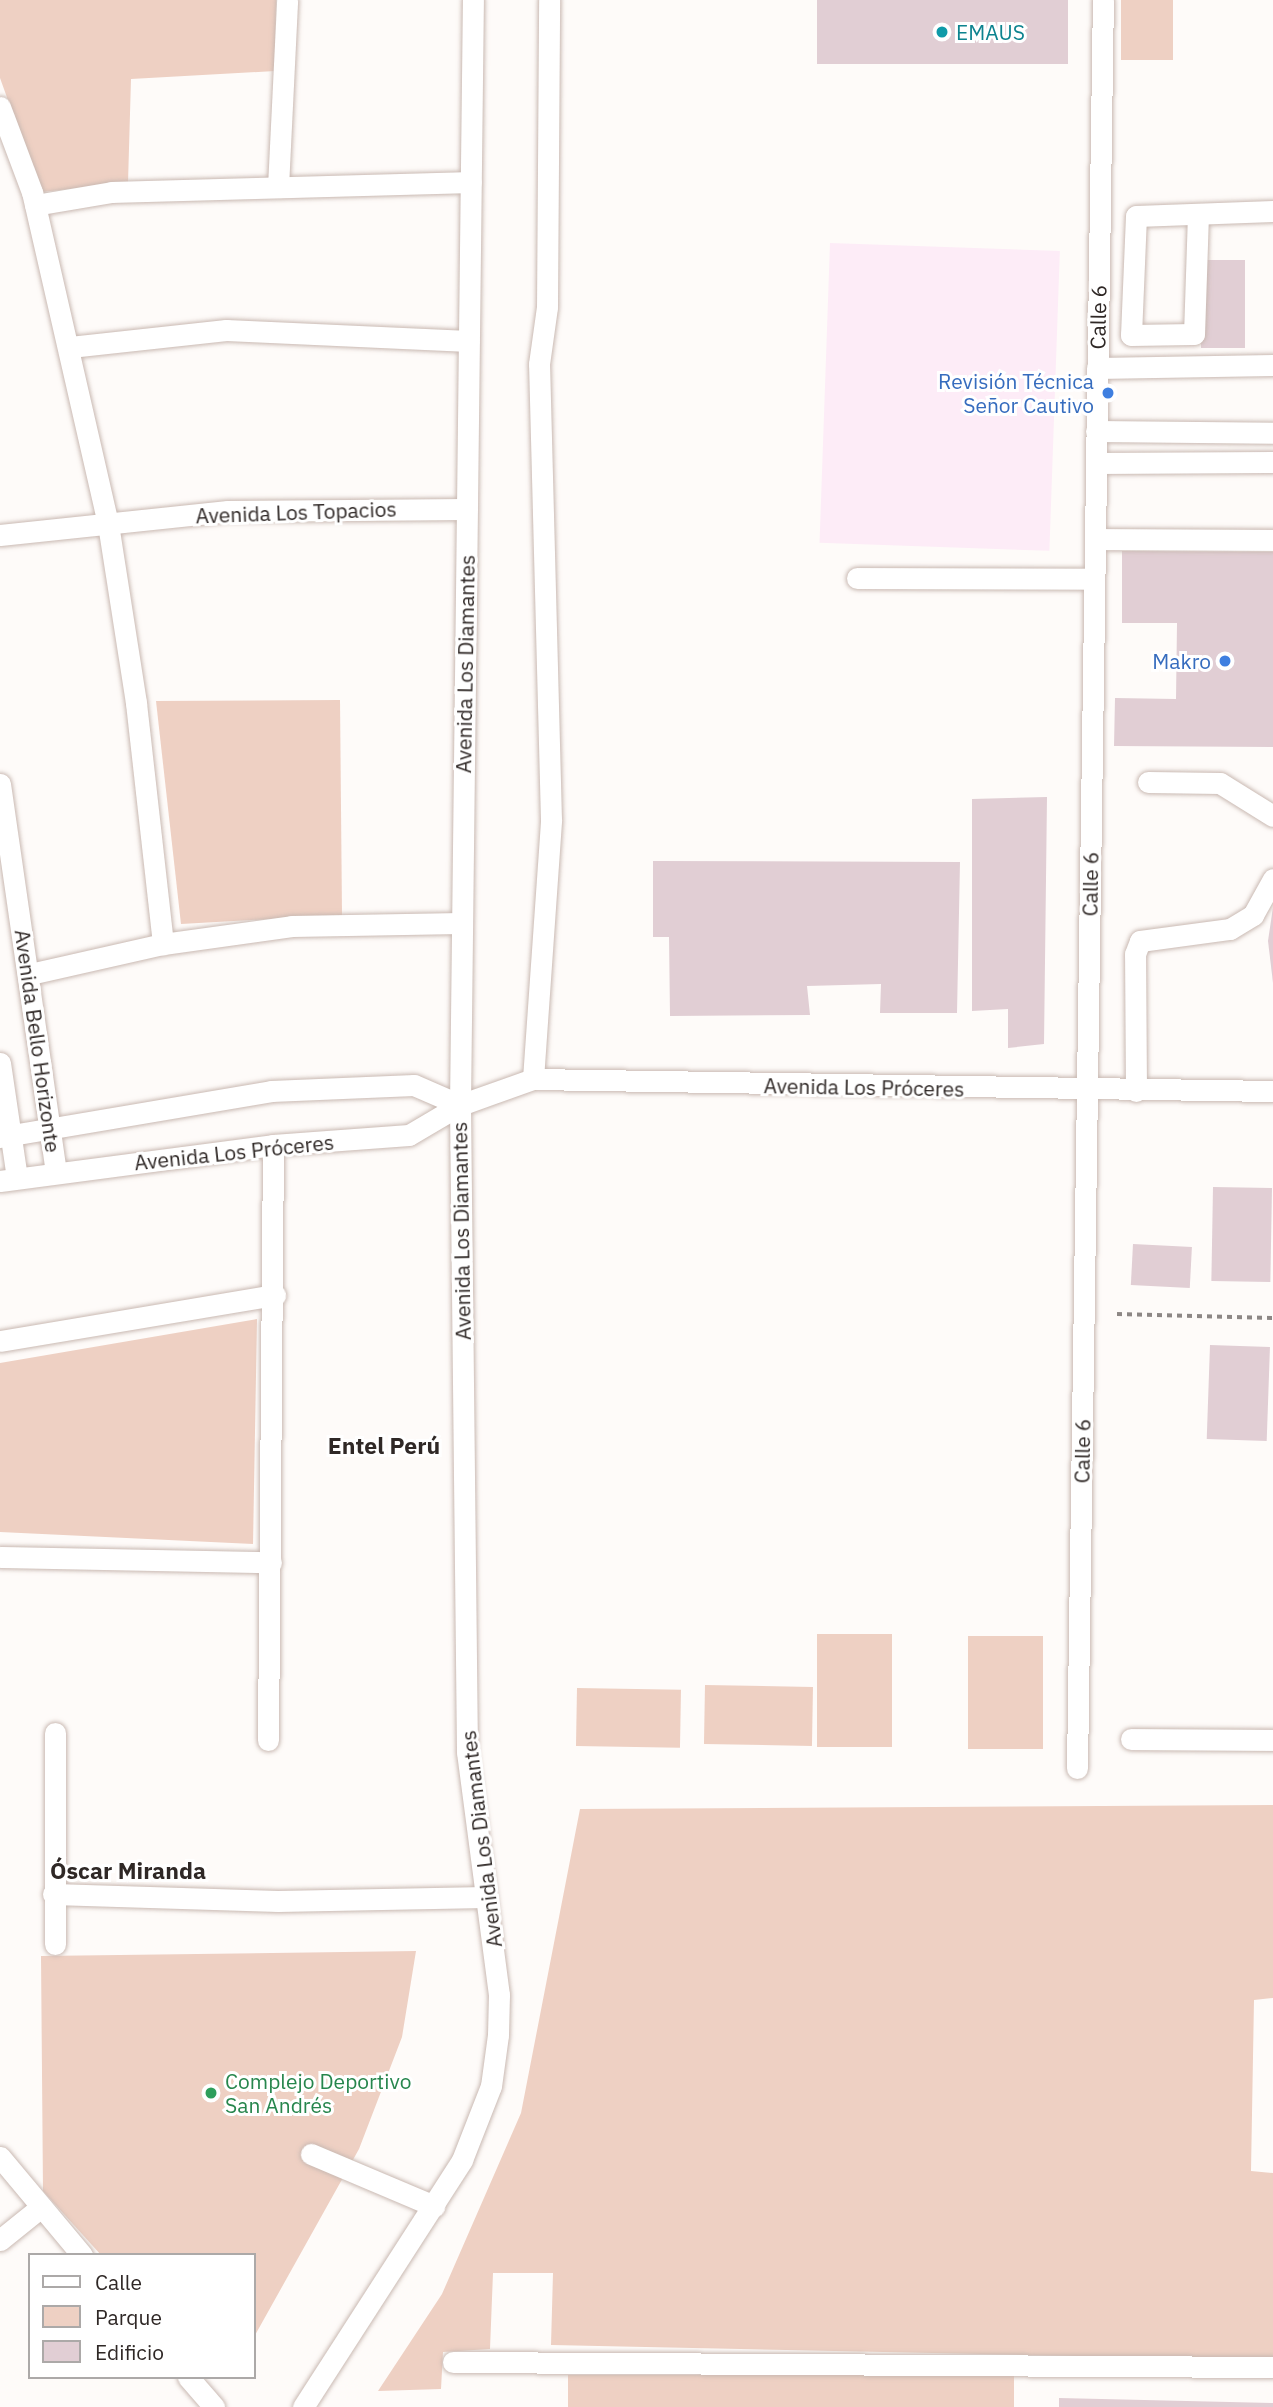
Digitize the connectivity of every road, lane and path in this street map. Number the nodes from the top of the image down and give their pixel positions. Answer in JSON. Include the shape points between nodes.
{"nodes":[{"id":1,"x":287,"y":0,"type":"edge"},
{"id":2,"x":473,"y":0,"type":"edge"},
{"id":3,"x":549,"y":0,"type":"edge"},
{"id":4,"x":1103,"y":0,"type":"edge"},
{"id":5,"x":0,"y":107,"type":"edge"},
{"id":6,"x":471,"y":182,"type":"junction"},
{"id":7,"x":278,"y":187,"type":"junction"},
{"id":8,"x":36,"y":205,"type":"junction"},
{"id":9,"x":1273,"y":211,"type":"edge"},
{"id":10,"x":1198,"y":214,"type":"junction"},
{"id":11,"x":469,"y":341,"type":"junction"},
{"id":12,"x":70,"y":347,"type":"junction"},
{"id":13,"x":1273,"y":365,"type":"edge"},
{"id":14,"x":1097,"y":368,"type":"junction"},
{"id":15,"x":1096,"y":431,"type":"junction"},
{"id":16,"x":1273,"y":433,"type":"edge"},
{"id":17,"x":1273,"y":462,"type":"edge"},
{"id":18,"x":1096,"y":463,"type":"junction"},
{"id":19,"x":467,"y":509,"type":"junction"},
{"id":20,"x":108,"y":524,"type":"junction"},
{"id":21,"x":0,"y":535,"type":"edge"},
{"id":22,"x":1095,"y":539,"type":"junction"},
{"id":23,"x":1273,"y":540,"type":"edge"},
{"id":24,"x":857,"y":578,"type":"dead end"},
{"id":25,"x":1094,"y":579,"type":"junction"},
{"id":26,"x":1149,"y":782,"type":"dead end"},
{"id":27,"x":0,"y":785,"type":"edge"},
{"id":28,"x":1273,"y":816,"type":"edge"},
{"id":29,"x":1273,"y":879,"type":"edge"},
{"id":30,"x":461,"y":923,"type":"junction"},
{"id":31,"x":163,"y":944,"type":"junction"},
{"id":32,"x":30,"y":974,"type":"junction"},
{"id":33,"x":0,"y":1063,"type":"edge"},
{"id":34,"x":533,"y":1079,"type":"junction"},
{"id":35,"x":1087,"y":1091,"type":"junction"},
{"id":36,"x":1136,"y":1091,"type":"junction"},
{"id":37,"x":1273,"y":1091,"type":"edge"},
{"id":38,"x":460,"y":1105,"type":"junction"},
{"id":39,"x":51,"y":1129,"type":"junction"},
{"id":40,"x":6,"y":1136,"type":"edge"},
{"id":41,"x":273,"y":1145,"type":"junction"},
{"id":42,"x":56,"y":1172,"type":"junction"},
{"id":43,"x":8,"y":1180,"type":"edge"},
{"id":44,"x":275,"y":1295,"type":"junction"},
{"id":45,"x":1117,"y":1314,"type":"dead end"},
{"id":46,"x":1273,"y":1318,"type":"edge"},
{"id":47,"x":0,"y":1341,"type":"edge"},
{"id":48,"x":0,"y":1557,"type":"edge"},
{"id":49,"x":271,"y":1562,"type":"junction"},
{"id":50,"x":55,"y":1733,"type":"dead end"},
{"id":51,"x":1131,"y":1739,"type":"dead end"},
{"id":52,"x":268,"y":1740,"type":"dead end"},
{"id":53,"x":1273,"y":1740,"type":"edge"},
{"id":54,"x":1077,"y":1768,"type":"dead end"},
{"id":55,"x":53,"y":1894,"type":"junction"},
{"id":56,"x":486,"y":1896,"type":"junction"},
{"id":57,"x":55,"y":1944,"type":"dead end"},
{"id":58,"x":311,"y":2154,"type":"dead end"},
{"id":59,"x":0,"y":2157,"type":"edge"},
{"id":60,"x":434,"y":2206,"type":"junction"},
{"id":61,"x":41,"y":2207,"type":"junction"},
{"id":62,"x":0,"y":2240,"type":"edge"},
{"id":63,"x":80,"y":2253,"type":"edge"},
{"id":64,"x":453,"y":2362,"type":"dead end"},
{"id":65,"x":1273,"y":2367,"type":"edge"},
{"id":66,"x":190,"y":2379,"type":"edge"},
{"id":67,"x":214,"y":2407,"type":"edge"},
{"id":68,"x":303,"y":2407,"type":"edge"}],
"edges":[{"from":1,"to":7,"type":"street"},
{"from":2,"to":6,"type":"street","name":"Avenida Los Diamantes"},
{"from":3,"to":34,"type":"street","via":[[547,307],[540,364],[551,820]]},
{"from":4,"to":14,"type":"street","name":"Calle 6"},
{"from":5,"to":8,"type":"street"},
{"from":6,"to":7,"type":"street"},
{"from":6,"to":11,"type":"street","name":"Avenida Los Diamantes"},
{"from":7,"to":8,"type":"street","via":[[112,192]]},
{"from":8,"to":12,"type":"street"},
{"from":9,"to":10,"type":"street"},
{"from":10,"to":10,"type":"street","via":[[1136,216],[1131,334],[1194,334]]},
{"from":11,"to":12,"type":"street","via":[[226,330]]},
{"from":11,"to":19,"type":"street","name":"Avenida Los Diamantes"},
{"from":12,"to":20,"type":"street"},
{"from":13,"to":14,"type":"street"},
{"from":14,"to":15,"type":"street","name":"Calle 6"},
{"from":15,"to":16,"type":"street"},
{"from":15,"to":18,"type":"street","name":"Calle 6"},
{"from":17,"to":18,"type":"street"},
{"from":18,"to":22,"type":"street","name":"Calle 6"},
{"from":19,"to":20,"type":"street","name":"Avenida Los Topacios","via":[[228,511]]},
{"from":19,"to":30,"type":"street","name":"Avenida Los Diamantes"},
{"from":20,"to":21,"type":"street","name":"Avenida Los Topacios"},
{"from":20,"to":31,"type":"street","via":[[136,703]]},
{"from":22,"to":23,"type":"street"},
{"from":22,"to":25,"type":"street","name":"Calle 6"},
{"from":24,"to":25,"type":"street"},
{"from":25,"to":35,"type":"street","name":"Calle 6"},
{"from":26,"to":28,"type":"street","via":[[1220,783]]},
{"from":27,"to":32,"type":"street","name":"Avenida Bello Horizonte"},
{"from":29,"to":36,"type":"street","via":[[1253,915],[1230,929],[1140,942],[1135,954]]},
{"from":30,"to":31,"type":"street","via":[[292,926]]},
{"from":30,"to":38,"type":"street","name":"Avenida Los Diamantes"},
{"from":31,"to":32,"type":"street"},
{"from":32,"to":39,"type":"street","name":"Avenida Bello Horizonte"},
{"from":33,"to":40,"type":"street","name":"Avenida Bello Horizonte"},
{"from":34,"to":35,"type":"street","name":"Avenida Los Próceres"},
{"from":34,"to":38,"type":"street","name":"Avenida Los Próceres"},
{"from":35,"to":36,"type":"street","name":"Avenida Los Próceres"},
{"from":35,"to":54,"type":"street","name":"Calle 6"},
{"from":36,"to":37,"type":"street","name":"Avenida Los Próceres"},
{"from":38,"to":39,"type":"street","via":[[414,1085],[271,1091]]},
{"from":38,"to":41,"type":"street","name":"Avenida Los Próceres","via":[[409,1135]]},
{"from":38,"to":56,"type":"street","name":"Avenida Los Diamantes","via":[[467,1752]]},
{"from":39,"to":40,"type":"street"},
{"from":39,"to":42,"type":"street","name":"Avenida Bello Horizonte"},
{"from":40,"to":43,"type":"street","name":"Avenida Bello Horizonte"},
{"from":41,"to":42,"type":"street","name":"Avenida Los Próceres"},
{"from":41,"to":44,"type":"street"},
{"from":42,"to":43,"type":"street","name":"Avenida Los Próceres"},
{"from":44,"to":47,"type":"street"},
{"from":44,"to":49,"type":"street"},
{"from":45,"to":46,"type":"path"},
{"from":48,"to":49,"type":"street"},
{"from":49,"to":52,"type":"street"},
{"from":50,"to":55,"type":"street"},
{"from":51,"to":53,"type":"street"},
{"from":55,"to":56,"type":"street","via":[[278,1902]]},
{"from":55,"to":57,"type":"street"},
{"from":56,"to":60,"type":"street","name":"Avenida Los Diamantes","via":[[499,1995],[491,2086],[461,2160]]},
{"from":58,"to":60,"type":"street"},
{"from":59,"to":61,"type":"street"},
{"from":60,"to":68,"type":"street","name":"Avenida Los Diamantes"},
{"from":61,"to":62,"type":"street"},
{"from":61,"to":63,"type":"street"},
{"from":64,"to":65,"type":"street"},
{"from":66,"to":67,"type":"street"}]}
